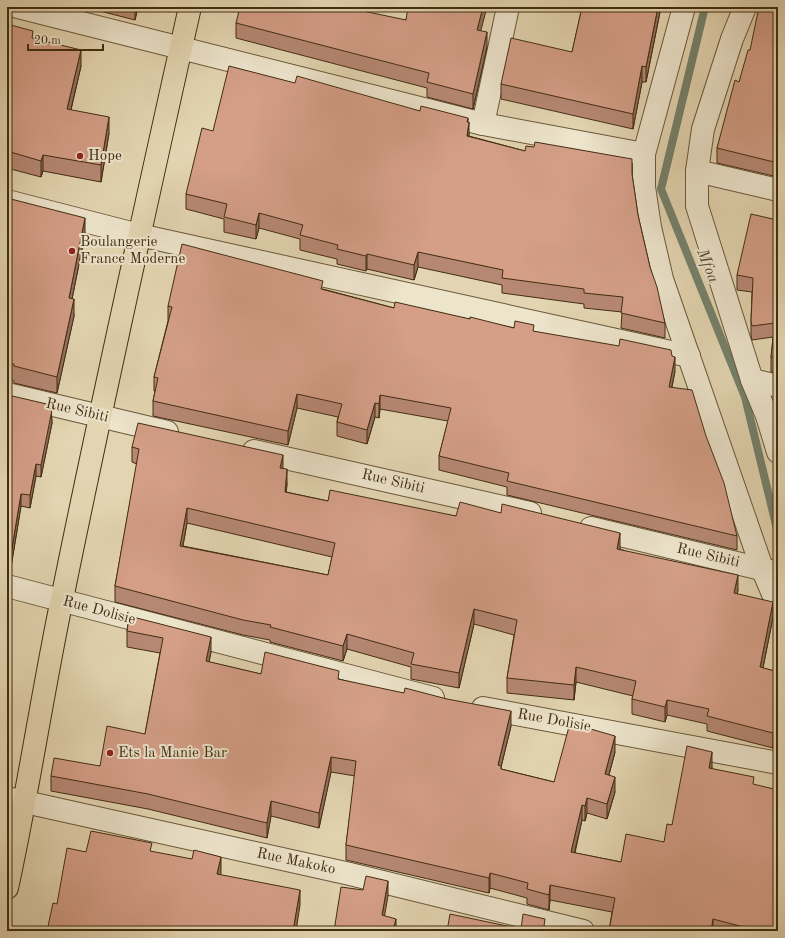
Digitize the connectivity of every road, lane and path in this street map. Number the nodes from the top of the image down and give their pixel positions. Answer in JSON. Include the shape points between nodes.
{"nodes":[{"id":1,"x":18,"y":7,"type":"edge"},
{"id":2,"x":190,"y":7,"type":"edge"},
{"id":3,"x":508,"y":7,"type":"edge"},
{"id":4,"x":684,"y":7,"type":"edge"},
{"id":5,"x":745,"y":7,"type":"edge"},
{"id":6,"x":181,"y":48,"type":"junction"},
{"id":7,"x":483,"y":124,"type":"junction"},
{"id":8,"x":644,"y":154,"type":"junction"},
{"id":9,"x":697,"y":171,"type":"junction"},
{"id":10,"x":778,"y":190,"type":"edge"},
{"id":11,"x":7,"y":201,"type":"edge"},
{"id":12,"x":139,"y":235,"type":"junction"},
{"id":13,"x":689,"y":356,"type":"junction"},
{"id":14,"x":752,"y":380,"type":"junction"},
{"id":15,"x":778,"y":386,"type":"edge"},
{"id":16,"x":7,"y":394,"type":"edge"},
{"id":17,"x":101,"y":417,"type":"junction"},
{"id":18,"x":185,"y":436,"type":"edge"},
{"id":19,"x":231,"y":446,"type":"edge"},
{"id":20,"x":778,"y":452,"type":"edge"},
{"id":21,"x":546,"y":517,"type":"edge"},
{"id":22,"x":569,"y":523,"type":"edge"},
{"id":23,"x":770,"y":571,"type":"edge"},
{"id":24,"x":7,"y":586,"type":"edge"},
{"id":25,"x":61,"y":601,"type":"junction"},
{"id":26,"x":778,"y":606,"type":"edge"},
{"id":27,"x":778,"y":763,"type":"edge"},
{"id":28,"x":16,"y":800,"type":"edge"},
{"id":29,"x":7,"y":888,"type":"edge"},
{"id":30,"x":583,"y":931,"type":"edge"}],
"edges":[{"from":1,"to":6,"type":"street"},
{"from":2,"to":6,"type":"main road"},
{"from":3,"to":7,"type":"street"},
{"from":4,"to":8,"type":"street"},
{"from":5,"to":9,"type":"street","via":[[703,129]]},
{"from":6,"to":7,"type":"street"},
{"from":6,"to":12,"type":"main road"},
{"from":7,"to":8,"type":"street"},
{"from":8,"to":13,"type":"street","via":[[644,187],[650,227],[662,279]]},
{"from":9,"to":10,"type":"street"},
{"from":9,"to":14,"type":"street","via":[[697,206]]},
{"from":11,"to":12,"type":"street"},
{"from":12,"to":13,"type":"street"},
{"from":12,"to":17,"type":"main road"},
{"from":13,"to":23,"type":"street"},
{"from":14,"to":15,"type":"street"},
{"from":14,"to":20,"type":"street"},
{"from":16,"to":17,"type":"street","name":"Rue Sibiti"},
{"from":17,"to":18,"type":"street","name":"Rue Sibiti"},
{"from":17,"to":25,"type":"main road"},
{"from":19,"to":21,"type":"street","name":"Rue Sibiti"},
{"from":22,"to":23,"type":"street","name":"Rue Sibiti"},
{"from":23,"to":26,"type":"street"},
{"from":24,"to":25,"type":"street","name":"Rue Dolisie"},
{"from":25,"to":27,"type":"street","name":"Rue Dolisie","via":[[457,703]]},
{"from":25,"to":28,"type":"main road"},
{"from":28,"to":29,"type":"main road"},
{"from":28,"to":30,"type":"street","name":"Rue Makoko","via":[[350,874]]}]}
